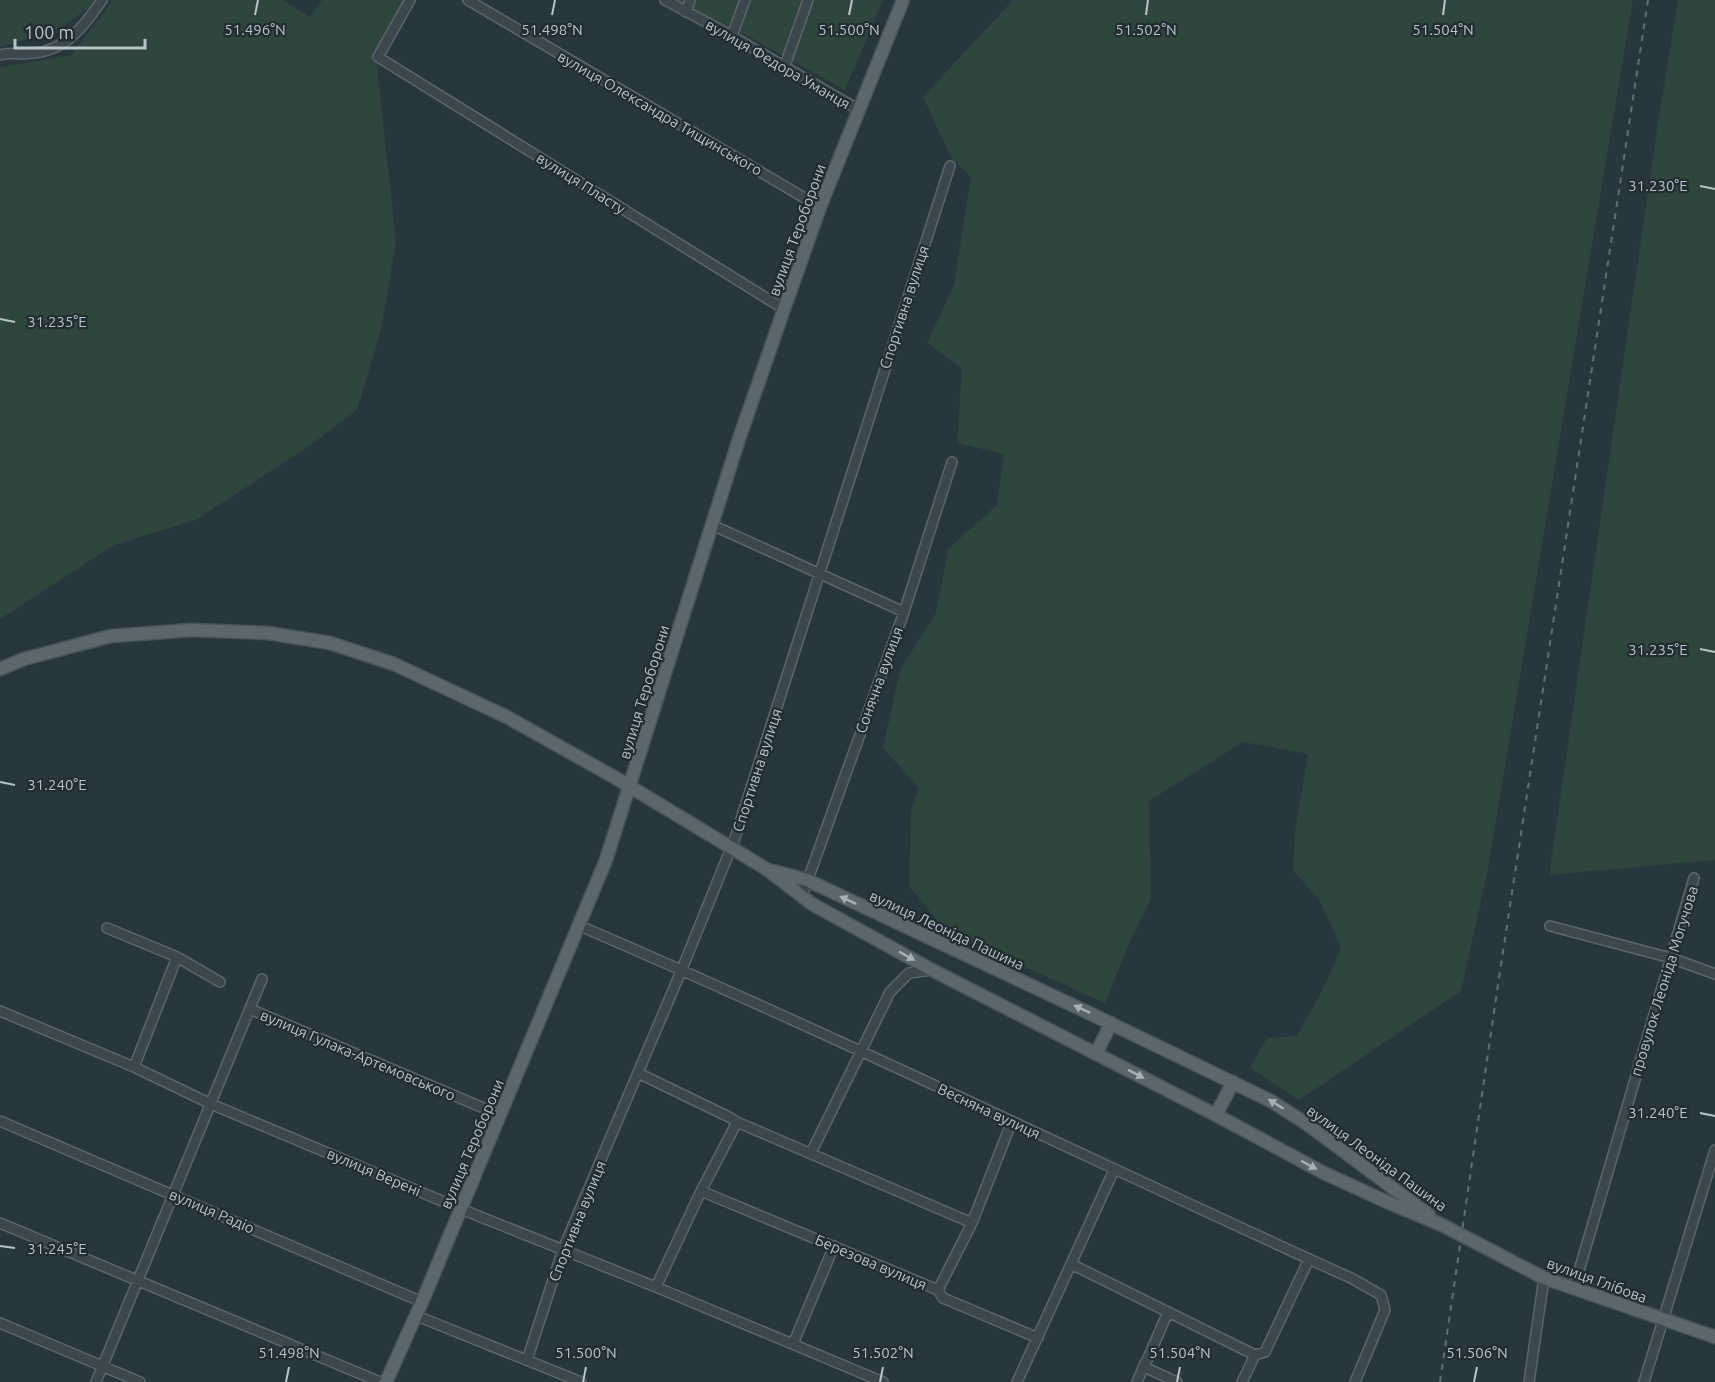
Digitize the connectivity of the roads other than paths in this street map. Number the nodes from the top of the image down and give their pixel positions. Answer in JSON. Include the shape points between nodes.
{"nodes":[{"id":1,"x":102,"y":0,"type":"edge"},
{"id":2,"x":410,"y":0,"type":"edge"},
{"id":3,"x":468,"y":0,"type":"edge"},
{"id":4,"x":664,"y":0,"type":"edge"},
{"id":5,"x":690,"y":0,"type":"edge"},
{"id":6,"x":745,"y":0,"type":"edge"},
{"id":7,"x":808,"y":0,"type":"edge"},
{"id":8,"x":903,"y":0,"type":"edge"},
{"id":9,"x":686,"y":12,"type":"junction"},
{"id":10,"x":732,"y":36,"type":"junction"},
{"id":11,"x":0,"y":55,"type":"edge"},
{"id":12,"x":784,"y":68,"type":"junction"},
{"id":13,"x":859,"y":110,"type":"junction"},
{"id":14,"x":950,"y":166,"type":"dead end"},
{"id":15,"x":820,"y":207,"type":"junction"},
{"id":16,"x":784,"y":309,"type":"junction"},
{"id":17,"x":952,"y":462,"type":"dead end"},
{"id":18,"x":712,"y":525,"type":"junction"},
{"id":19,"x":819,"y":573,"type":"junction"},
{"id":20,"x":904,"y":612,"type":"junction"},
{"id":21,"x":0,"y":669,"type":"edge"},
{"id":22,"x":630,"y":786,"type":"junction"},
{"id":23,"x":731,"y":849,"type":"junction"},
{"id":24,"x":768,"y":870,"type":"junction"},
{"id":25,"x":1694,"y":878,"type":"dead end"},
{"id":26,"x":807,"y":880,"type":"junction"},
{"id":27,"x":801,"y":896,"type":"junction"},
{"id":28,"x":580,"y":926,"type":"junction"},
{"id":29,"x":1550,"y":926,"type":"dead end"},
{"id":30,"x":107,"y":928,"type":"dead end"},
{"id":31,"x":177,"y":957,"type":"junction"},
{"id":32,"x":1671,"y":958,"type":"junction"},
{"id":33,"x":682,"y":969,"type":"junction"},
{"id":34,"x":932,"y":970,"type":"junction"},
{"id":35,"x":1715,"y":974,"type":"edge"},
{"id":36,"x":262,"y":979,"type":"dead end"},
{"id":37,"x":220,"y":982,"type":"dead end"},
{"id":38,"x":250,"y":1010,"type":"junction"},
{"id":39,"x":0,"y":1011,"type":"edge"},
{"id":40,"x":1111,"y":1023,"type":"junction"},
{"id":41,"x":860,"y":1050,"type":"junction"},
{"id":42,"x":1096,"y":1054,"type":"junction"},
{"id":43,"x":134,"y":1067,"type":"junction"},
{"id":44,"x":638,"y":1072,"type":"junction"},
{"id":45,"x":1233,"y":1082,"type":"junction"},
{"id":46,"x":211,"y":1104,"type":"junction"},
{"id":47,"x":500,"y":1115,"type":"junction"},
{"id":48,"x":1216,"y":1115,"type":"junction"},
{"id":49,"x":0,"y":1121,"type":"edge"},
{"id":50,"x":1012,"y":1121,"type":"junction"},
{"id":51,"x":737,"y":1122,"type":"junction"},
{"id":52,"x":1715,"y":1150,"type":"edge"},
{"id":53,"x":811,"y":1153,"type":"junction"},
{"id":54,"x":1114,"y":1170,"type":"junction"},
{"id":55,"x":701,"y":1191,"type":"junction"},
{"id":56,"x":173,"y":1194,"type":"junction"},
{"id":57,"x":461,"y":1209,"type":"junction"},
{"id":58,"x":0,"y":1223,"type":"edge"},
{"id":59,"x":972,"y":1223,"type":"junction"},
{"id":60,"x":1442,"y":1225,"type":"junction"},
{"id":61,"x":834,"y":1246,"type":"junction"},
{"id":62,"x":563,"y":1249,"type":"junction"},
{"id":63,"x":1309,"y":1259,"type":"junction"},
{"id":64,"x":1071,"y":1264,"type":"junction"},
{"id":65,"x":1544,"y":1278,"type":"junction"},
{"id":66,"x":136,"y":1281,"type":"junction"},
{"id":67,"x":656,"y":1287,"type":"junction"},
{"id":68,"x":938,"y":1290,"type":"junction"},
{"id":69,"x":1575,"y":1290,"type":"junction"},
{"id":70,"x":422,"y":1302,"type":"junction"},
{"id":71,"x":1168,"y":1312,"type":"junction"},
{"id":72,"x":417,"y":1316,"type":"junction"},
{"id":73,"x":1664,"y":1320,"type":"junction"},
{"id":74,"x":0,"y":1323,"type":"edge"},
{"id":75,"x":1715,"y":1337,"type":"edge"},
{"id":76,"x":1038,"y":1338,"type":"junction"},
{"id":77,"x":794,"y":1344,"type":"junction"},
{"id":78,"x":1254,"y":1355,"type":"junction"},
{"id":79,"x":527,"y":1360,"type":"junction"},
{"id":80,"x":1145,"y":1363,"type":"junction"},
{"id":81,"x":102,"y":1367,"type":"junction"},
{"id":82,"x":96,"y":1382,"type":"edge"},
{"id":83,"x":140,"y":1382,"type":"edge"},
{"id":84,"x":380,"y":1382,"type":"edge"},
{"id":85,"x":386,"y":1382,"type":"edge"},
{"id":86,"x":581,"y":1382,"type":"edge"},
{"id":87,"x":883,"y":1382,"type":"edge"},
{"id":88,"x":1017,"y":1382,"type":"edge"},
{"id":89,"x":1137,"y":1382,"type":"edge"},
{"id":90,"x":1177,"y":1382,"type":"edge"},
{"id":91,"x":1242,"y":1382,"type":"edge"},
{"id":92,"x":1355,"y":1382,"type":"edge"},
{"id":93,"x":1528,"y":1382,"type":"edge"},
{"id":94,"x":1644,"y":1382,"type":"edge"}],
"edges":[{"from":1,"to":11,"type":"street","via":[[88,21],[64,44],[34,54]]},
{"from":2,"to":16,"type":"street","name":"вулиця Пласту","via":[[378,57]]},
{"from":3,"to":15,"type":"street","name":"вулиця Олександра Тищинського"},
{"from":4,"to":9,"type":"street","name":"вулиця Федора Уманця"},
{"from":5,"to":9,"type":"street"},
{"from":6,"to":10,"type":"street"},
{"from":7,"to":12,"type":"street"},
{"from":8,"to":13,"type":"main road","name":"вулиця Тероборони"},
{"from":9,"to":10,"type":"street","name":"вулиця Федора Уманця"},
{"from":10,"to":12,"type":"street","name":"вулиця Федора Уманця"},
{"from":12,"to":13,"type":"street","name":"вулиця Федора Уманця"},
{"from":13,"to":15,"type":"main road","name":"вулиця Тероборони"},
{"from":14,"to":19,"type":"street","name":"Спортивна вулиця"},
{"from":15,"to":16,"type":"main road","name":"вулиця Тероборони"},
{"from":16,"to":18,"type":"main road","name":"вулиця Тероборони"},
{"from":17,"to":20,"type":"street","name":"Сонячна вулиця"},
{"from":18,"to":19,"type":"street"},
{"from":18,"to":22,"type":"main road","name":"вулиця Тероборони"},
{"from":19,"to":20,"type":"street"},
{"from":19,"to":23,"type":"street","name":"Спортивна вулиця"},
{"from":20,"to":26,"type":"street","name":"Сонячна вулиця"},
{"from":21,"to":22,"type":"main road","via":[[111,636],[192,630],[268,633],[330,643],[394,664],[507,717]]},
{"from":22,"to":23,"type":"main road"},
{"from":22,"to":28,"type":"main road","name":"вулиця Тероборони"},
{"from":23,"to":24,"type":"main road"},
{"from":23,"to":33,"type":"street","name":"Спортивна вулиця"},
{"from":24,"to":26,"type":"main road","name":"вулиця Леоніда Пашина"},
{"from":24,"to":27,"type":"main road","name":"вулиця Леоніда Пашина"},
{"from":25,"to":32,"type":"street","name":"провулок Леоніда Могучова"},
{"from":26,"to":27,"type":"street","name":"Сонячна вулиця"},
{"from":40,"to":26,"type":"main road","name":"вулиця Леоніда Пашина","one_way":true},
{"from":27,"to":34,"type":"main road","name":"вулиця Леоніда Пашина","one_way":true},
{"from":28,"to":33,"type":"street","name":"Весняна вулиця"},
{"from":28,"to":47,"type":"main road","name":"вулиця Тероборони"},
{"from":29,"to":32,"type":"street"},
{"from":30,"to":31,"type":"street"},
{"from":31,"to":37,"type":"street"},
{"from":31,"to":43,"type":"street"},
{"from":32,"to":35,"type":"street"},
{"from":32,"to":69,"type":"street","name":"провулок Леоніда Могучова"},
{"from":33,"to":41,"type":"street","name":"Весняна вулиця"},
{"from":33,"to":44,"type":"street","name":"Спортивна вулиця"},
{"from":34,"to":41,"type":"street","via":[[909,973],[890,992]]},
{"from":34,"to":42,"type":"main road","name":"вулиця Леоніда Пашина"},
{"from":36,"to":38,"type":"street"},
{"from":38,"to":46,"type":"street"},
{"from":38,"to":47,"type":"street","name":"вулиця Гулака-Артемовського"},
{"from":39,"to":43,"type":"street","name":"вулиця Верені"},
{"from":40,"to":42,"type":"main road"},
{"from":40,"to":45,"type":"main road","name":"вулиця Леоніда Пашина"},
{"from":41,"to":50,"type":"street","name":"Весняна вулиця"},
{"from":41,"to":53,"type":"street"},
{"from":42,"to":48,"type":"main road","name":"вулиця Леоніда Пашина","one_way":true},
{"from":43,"to":46,"type":"street","name":"вулиця Верені"},
{"from":44,"to":51,"type":"street"},
{"from":44,"to":62,"type":"street","name":"Спортивна вулиця"},
{"from":45,"to":48,"type":"main road"},
{"from":60,"to":45,"type":"main road","name":"вулиця Леоніда Пашина","one_way":true,"via":[[1307,1125]]},
{"from":46,"to":56,"type":"street"},
{"from":46,"to":57,"type":"street","name":"вулиця Верені"},
{"from":47,"to":57,"type":"main road","name":"вулиця Тероборони"},
{"from":48,"to":60,"type":"main road","name":"вулиця Леоніда Пашина","one_way":true,"via":[[1324,1173]]},
{"from":49,"to":56,"type":"street","name":"вулиця Радіо"},
{"from":50,"to":54,"type":"street","name":"Весняна вулиця"},
{"from":50,"to":59,"type":"street"},
{"from":51,"to":53,"type":"street"},
{"from":51,"to":55,"type":"street"},
{"from":52,"to":73,"type":"street"},
{"from":53,"to":59,"type":"street"},
{"from":54,"to":63,"type":"street","name":"Весняна вулиця"},
{"from":54,"to":64,"type":"street"},
{"from":55,"to":61,"type":"street","name":"Березова вулиця"},
{"from":55,"to":67,"type":"street"},
{"from":56,"to":66,"type":"street"},
{"from":56,"to":70,"type":"street","name":"вулиця Радіо"},
{"from":57,"to":62,"type":"street","name":"вулиця Верені"},
{"from":57,"to":70,"type":"main road","name":"вулиця Тероборони"},
{"from":58,"to":66,"type":"street"},
{"from":59,"to":68,"type":"street"},
{"from":60,"to":65,"type":"main road","name":"вулиця Глібова"},
{"from":61,"to":68,"type":"street","name":"Березова вулиця"},
{"from":61,"to":77,"type":"street"},
{"from":62,"to":67,"type":"street","name":"вулиця Верені"},
{"from":62,"to":79,"type":"street","name":"Спортивна вулиця"},
{"from":63,"to":78,"type":"street","via":[[1265,1352]]},
{"from":63,"to":92,"type":"street","name":"Весняна вулиця","via":[[1381,1295],[1385,1310]]},
{"from":64,"to":71,"type":"street"},
{"from":64,"to":76,"type":"street"},
{"from":65,"to":69,"type":"main road","name":"вулиця Глібова"},
{"from":65,"to":93,"type":"street"},
{"from":66,"to":81,"type":"street"},
{"from":66,"to":84,"type":"street"},
{"from":67,"to":77,"type":"street","name":"вулиця Верені"},
{"from":68,"to":76,"type":"street","name":"Березова вулиця","via":[[943,1298]]},
{"from":69,"to":73,"type":"main road","name":"вулиця Глібова"},
{"from":70,"to":72,"type":"main road","name":"вулиця Тероборони"},
{"from":71,"to":78,"type":"street"},
{"from":71,"to":80,"type":"street"},
{"from":72,"to":79,"type":"street"},
{"from":72,"to":85,"type":"main road","name":"вулиця Тероборони"},
{"from":73,"to":75,"type":"main road","name":"вулиця Глібова"},
{"from":73,"to":94,"type":"street"},
{"from":74,"to":81,"type":"street"},
{"from":76,"to":88,"type":"street"},
{"from":77,"to":87,"type":"street","name":"вулиця Верені"},
{"from":78,"to":91,"type":"street"},
{"from":79,"to":86,"type":"street"},
{"from":80,"to":89,"type":"street"},
{"from":80,"to":90,"type":"street","via":[[1144,1367]]},
{"from":81,"to":82,"type":"street"},
{"from":81,"to":83,"type":"street"}]}
